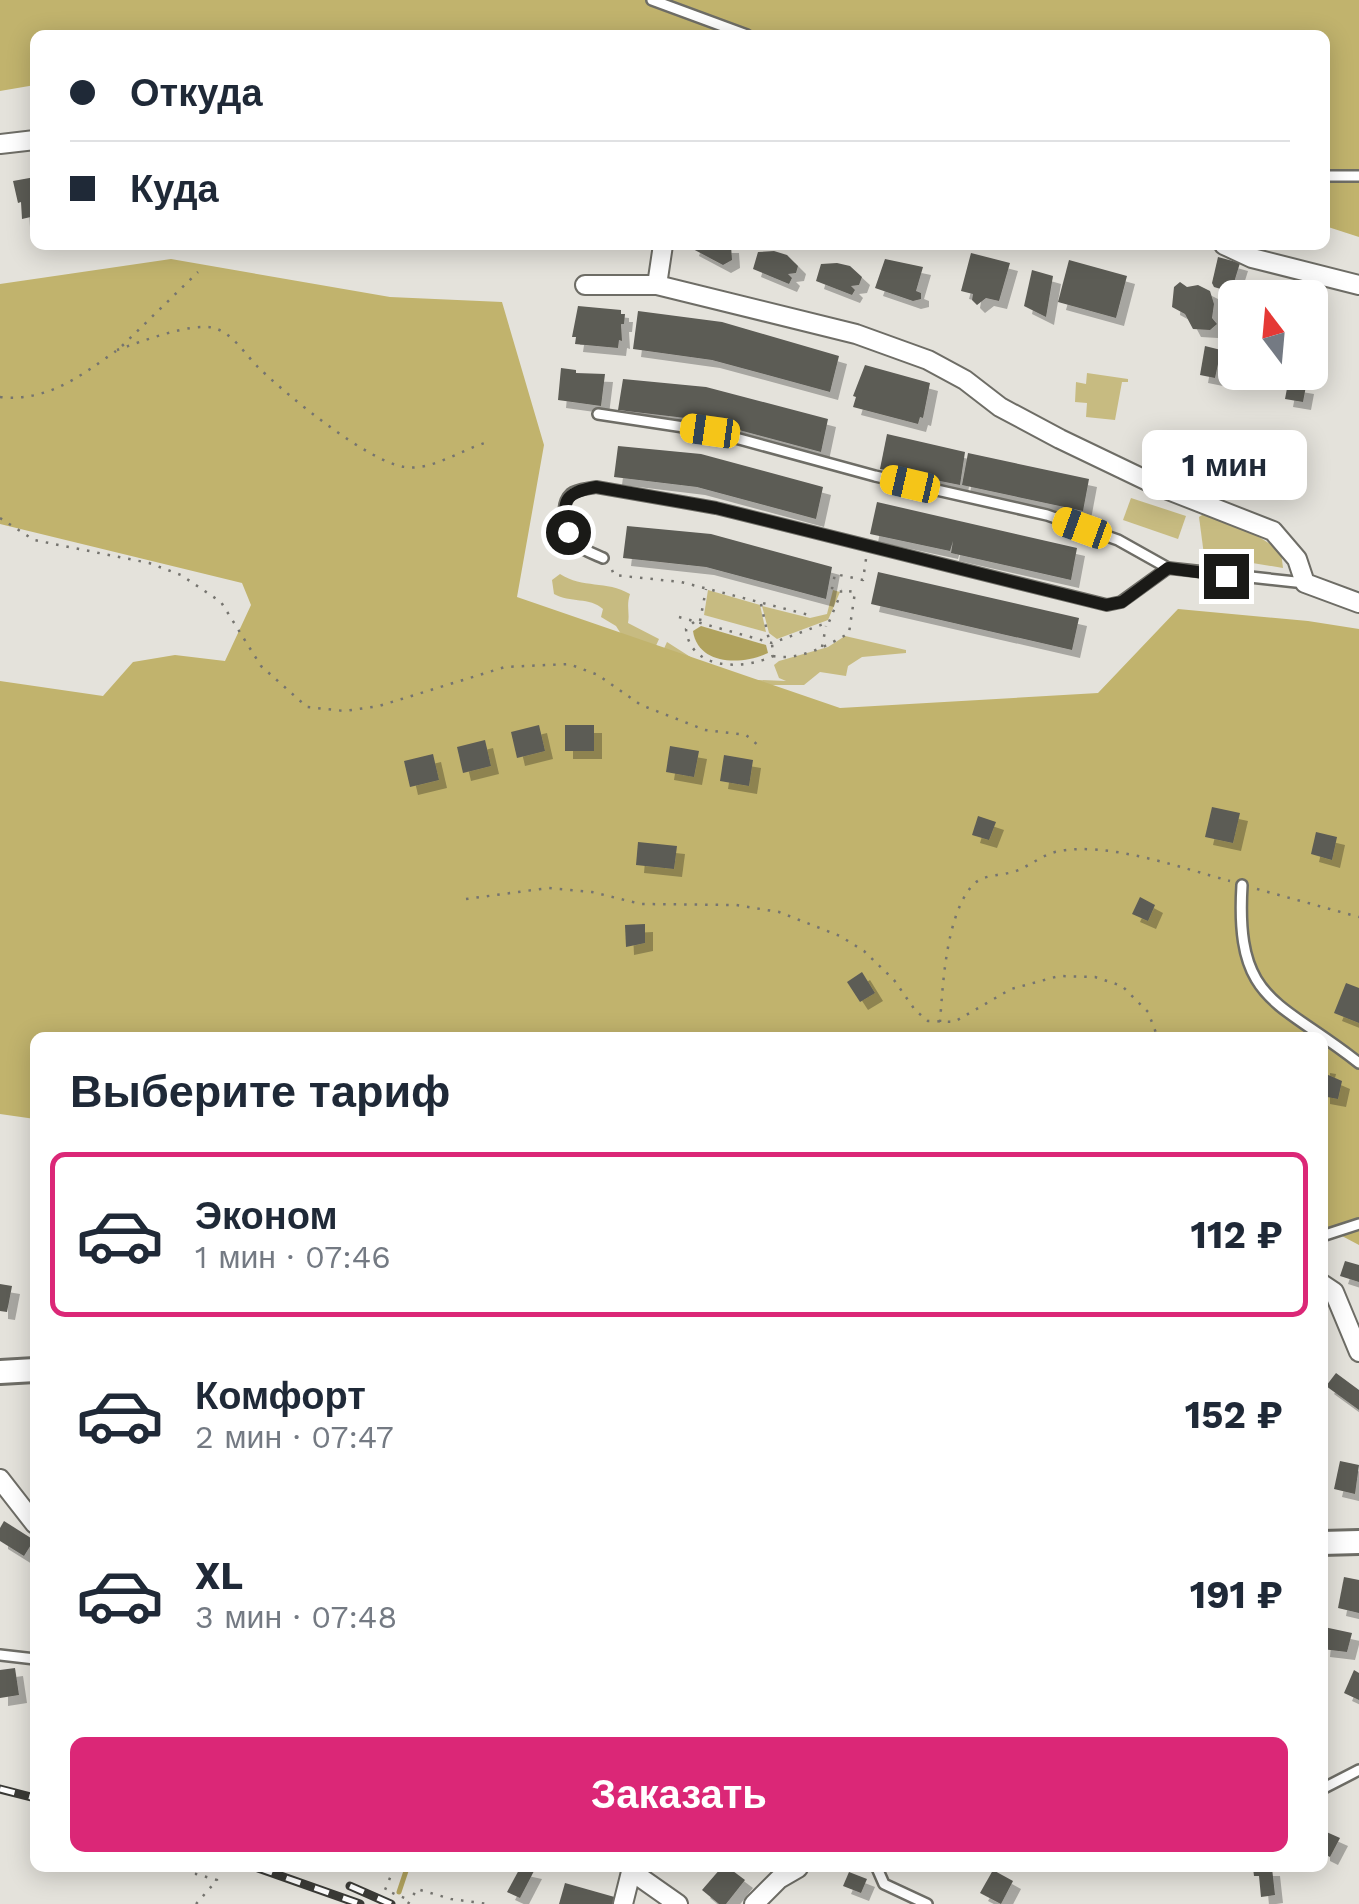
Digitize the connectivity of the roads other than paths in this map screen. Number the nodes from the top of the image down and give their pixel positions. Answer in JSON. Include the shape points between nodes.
{"nodes":[{"id":1,"x":652,"y":0,"type":"edge"},
{"id":2,"x":733,"y":30,"type":"edge"},
{"id":3,"x":30,"y":141,"type":"edge"},
{"id":4,"x":0,"y":144,"type":"edge"},
{"id":5,"x":1330,"y":176,"type":"edge"},
{"id":6,"x":1359,"y":176,"type":"edge"},
{"id":7,"x":662,"y":250,"type":"edge"},
{"id":8,"x":1235,"y":250,"type":"edge"},
{"id":9,"x":585,"y":285,"type":"dead end"},
{"id":10,"x":657,"y":285,"type":"junction"},
{"id":11,"x":1359,"y":285,"type":"edge"},
{"id":12,"x":598,"y":414,"type":"dead end"},
{"id":13,"x":603,"y":558,"type":"road end"},
{"id":14,"x":1168,"y":568,"type":"junction"},
{"id":15,"x":1304,"y":583,"type":"junction"},
{"id":16,"x":1359,"y":603,"type":"edge"},
{"id":17,"x":1242,"y":885,"type":"road end"},
{"id":18,"x":1316,"y":1032,"type":"edge"},
{"id":19,"x":1328,"y":1041,"type":"edge"},
{"id":20,"x":1359,"y":1063,"type":"edge"},
{"id":21,"x":1359,"y":1224,"type":"edge"},
{"id":22,"x":1328,"y":1234,"type":"edge"},
{"id":23,"x":1328,"y":1286,"type":"edge"},
{"id":24,"x":1328,"y":1289,"type":"edge"},
{"id":25,"x":1359,"y":1300,"type":"edge"},
{"id":26,"x":1359,"y":1352,"type":"edge"},
{"id":27,"x":30,"y":1370,"type":"edge"},
{"id":28,"x":0,"y":1372,"type":"edge"},
{"id":29,"x":0,"y":1479,"type":"edge"},
{"id":30,"x":30,"y":1518,"type":"edge"},
{"id":31,"x":1359,"y":1542,"type":"edge"},
{"id":32,"x":1328,"y":1543,"type":"edge"},
{"id":33,"x":0,"y":1655,"type":"edge"},
{"id":34,"x":30,"y":1658,"type":"edge"},
{"id":35,"x":1359,"y":1770,"type":"edge"},
{"id":36,"x":1328,"y":1786,"type":"edge"},
{"id":37,"x":631,"y":1872,"type":"edge"},
{"id":38,"x":635,"y":1872,"type":"edge"},
{"id":39,"x":791,"y":1872,"type":"edge"},
{"id":40,"x":879,"y":1872,"type":"edge"},
{"id":41,"x":623,"y":1904,"type":"edge"},
{"id":42,"x":678,"y":1904,"type":"edge"},
{"id":43,"x":754,"y":1904,"type":"edge"},
{"id":44,"x":927,"y":1904,"type":"edge"}],
"edges":[{"from":1,"to":2,"type":"lane"},
{"from":3,"to":4,"type":"street"},
{"from":5,"to":6,"type":"lane"},
{"from":7,"to":10,"type":"street"},
{"from":8,"to":11,"type":"street"},
{"from":9,"to":10,"type":"street"},
{"from":10,"to":15,"type":"street","via":[[856,334],[928,360],[1060,439],[1273,531],[1296,559]]},
{"from":12,"to":14,"type":"lane","via":[[710,431],[1047,515],[1118,540]]},
{"from":13,"to":14,"type":"lane","via":[[574,543],[568,532],[564,508],[576,491],[596,487],[716,508],[1106,605],[1122,602]]},
{"from":14,"to":15,"type":"lane"},
{"from":15,"to":16,"type":"street"},
{"from":17,"to":18,"type":"lane","via":[[1242,945],[1251,974],[1270,999]]},
{"from":19,"to":20,"type":"lane"},
{"from":21,"to":22,"type":"lane"},
{"from":23,"to":25,"type":"street"},
{"from":24,"to":26,"type":"street"},
{"from":27,"to":28,"type":"street"},
{"from":29,"to":30,"type":"street"},
{"from":31,"to":32,"type":"street"},
{"from":33,"to":34,"type":"lane"},
{"from":35,"to":36,"type":"lane"},
{"from":37,"to":41,"type":"street"},
{"from":38,"to":42,"type":"street"},
{"from":39,"to":43,"type":"street"},
{"from":40,"to":44,"type":"lane","via":[[884,1884]]}]}
